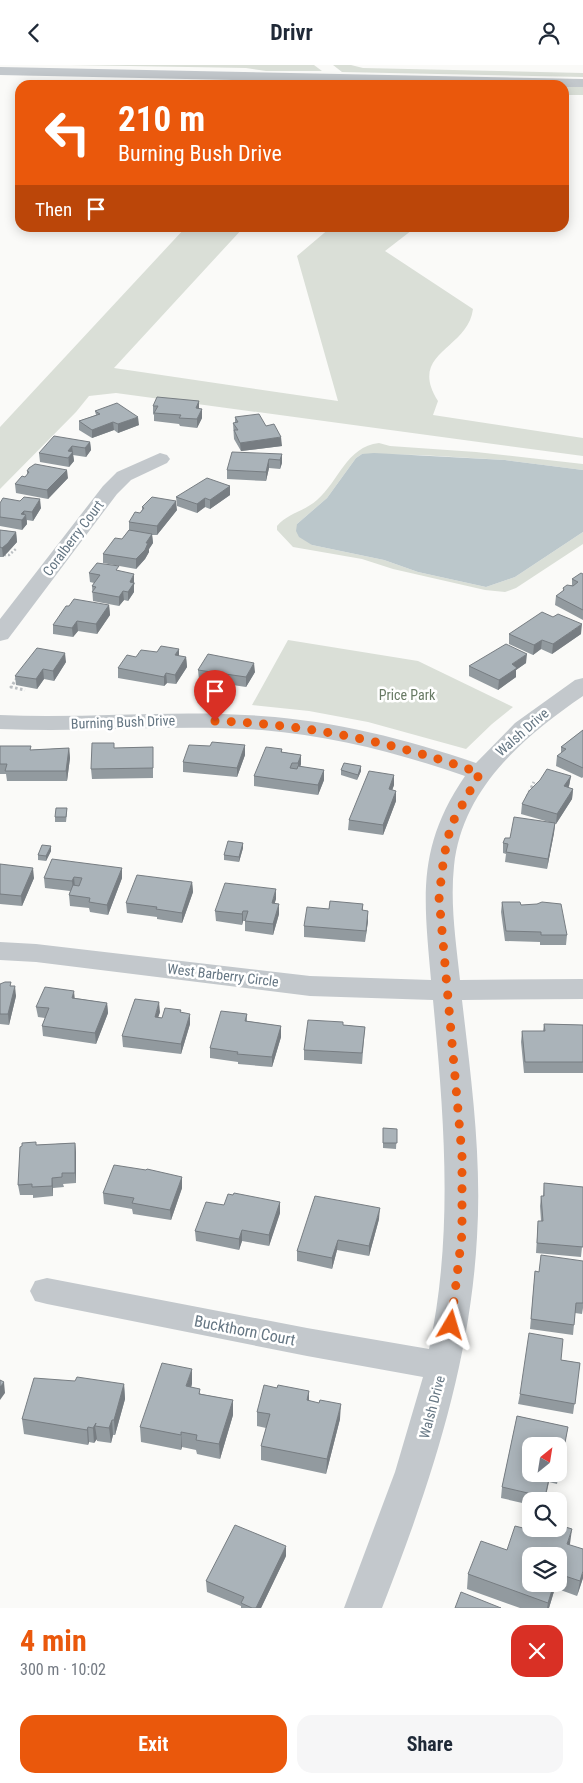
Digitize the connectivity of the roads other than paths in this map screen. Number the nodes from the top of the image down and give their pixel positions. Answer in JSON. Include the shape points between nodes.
{"nodes":[{"id":1,"x":0,"y":71,"type":"edge"},
{"id":2,"x":437,"y":80,"type":"edge"},
{"id":3,"x":569,"y":83,"type":"edge"},
{"id":4,"x":583,"y":83,"type":"edge"},
{"id":5,"x":160,"y":459,"type":"dead end"},
{"id":6,"x":0,"y":634,"type":"edge"},
{"id":7,"x":583,"y":685,"type":"edge"},
{"id":8,"x":0,"y":722,"type":"edge"},
{"id":9,"x":480,"y":773,"type":"junction"},
{"id":10,"x":0,"y":951,"type":"edge"},
{"id":11,"x":447,"y":989,"type":"junction"},
{"id":12,"x":583,"y":989,"type":"edge"},
{"id":13,"x":47,"y":1291,"type":"dead end"},
{"id":14,"x":443,"y":1367,"type":"junction"},
{"id":15,"x":364,"y":1608,"type":"edge"}],
"edges":[{"from":1,"to":2,"type":"street"},
{"from":3,"to":4,"type":"street"},
{"from":5,"to":6,"type":"street","name":"Coralberry Court","via":[[124,476],[110,490]]},
{"from":7,"to":9,"type":"street","name":"Walsh Drive","via":[[516,733]]},
{"from":8,"to":9,"type":"street","name":"Burning Bush Drive","via":[[64,724],[196,720],[263,723],[336,732],[408,749]]},
{"from":9,"to":11,"type":"street","name":"Walsh Drive","via":[[451,825],[444,856],[439,897]]},
{"from":10,"to":11,"type":"street","name":"West Barberry Circle","via":[[310,986]]},
{"from":11,"to":12,"type":"street","name":"West Barberry Circle"},
{"from":11,"to":14,"type":"street","name":"Walsh Drive","via":[[462,1155],[460,1254]]},
{"from":13,"to":14,"type":"street","name":"Buckthorn Court"},
{"from":14,"to":15,"type":"street","name":"Walsh Drive","via":[[416,1469]]}]}
